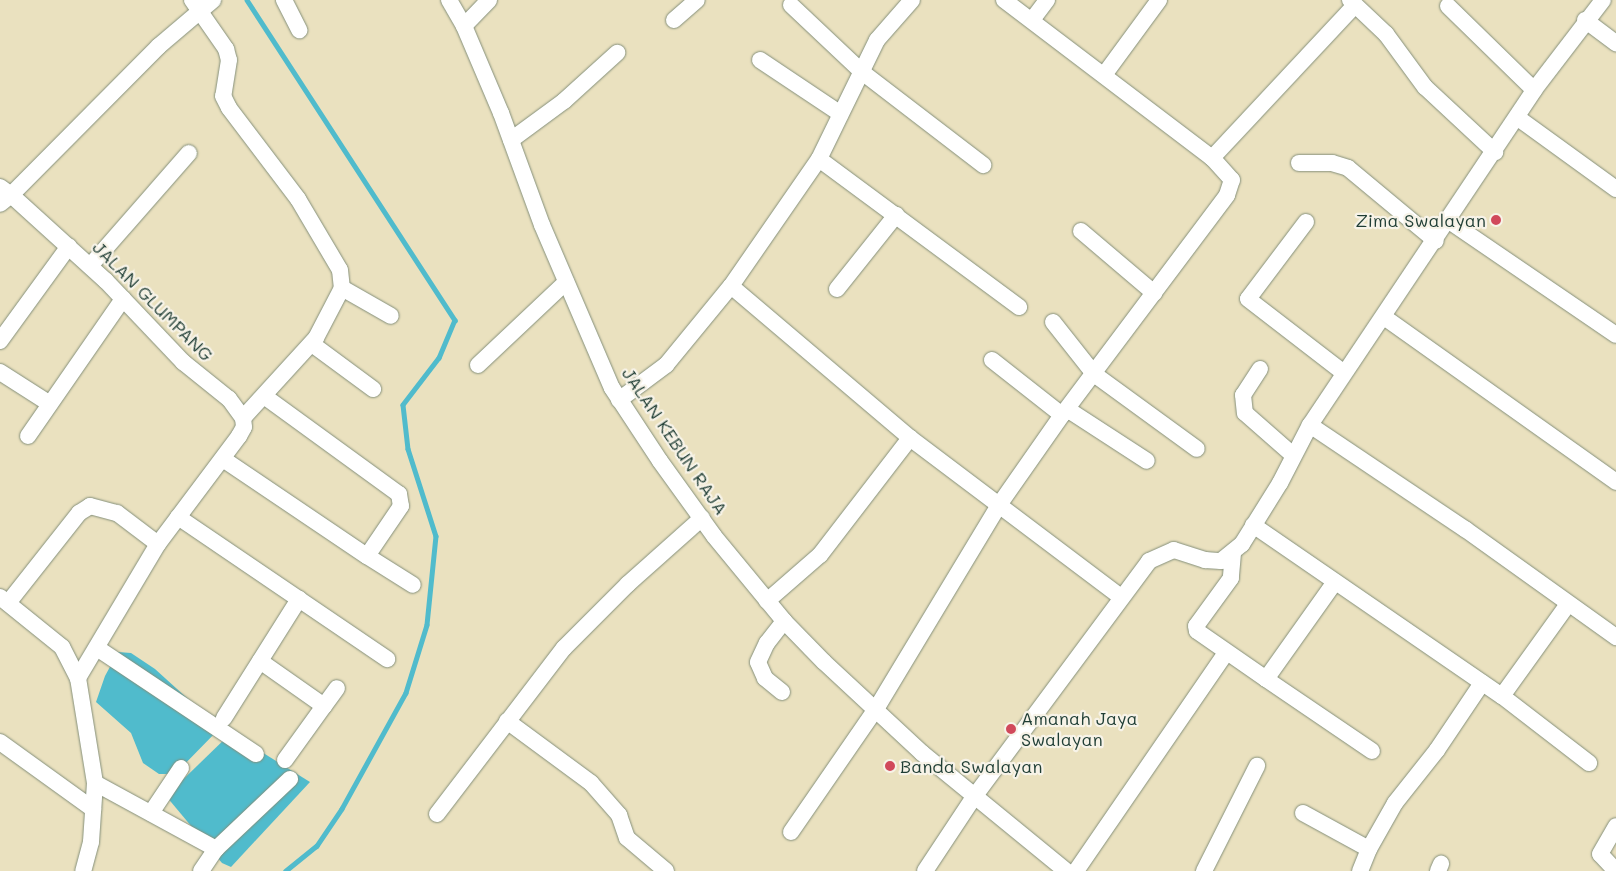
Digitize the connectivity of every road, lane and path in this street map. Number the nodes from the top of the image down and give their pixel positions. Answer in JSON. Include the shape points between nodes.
{"nodes":[{"id":1,"x":284,"y":0,"type":"edge"},
{"id":2,"x":449,"y":0,"type":"edge"},
{"id":3,"x":489,"y":0,"type":"edge"},
{"id":4,"x":697,"y":0,"type":"edge"},
{"id":5,"x":912,"y":0,"type":"edge"},
{"id":6,"x":1004,"y":0,"type":"edge"},
{"id":7,"x":1047,"y":0,"type":"edge"},
{"id":8,"x":1159,"y":0,"type":"edge"},
{"id":9,"x":1603,"y":0,"type":"edge"},
{"id":10,"x":1352,"y":2,"type":"edge"},
{"id":11,"x":202,"y":4,"type":"edge"},
{"id":12,"x":791,"y":5,"type":"dead end"},
{"id":13,"x":1448,"y":6,"type":"dead end"},
{"id":14,"x":674,"y":20,"type":"dead end"},
{"id":15,"x":1032,"y":20,"type":"junction"},
{"id":16,"x":1585,"y":20,"type":"junction"},
{"id":17,"x":464,"y":26,"type":"junction"},
{"id":18,"x":299,"y":30,"type":"dead end"},
{"id":19,"x":1616,"y":43,"type":"edge"},
{"id":20,"x":617,"y":53,"type":"dead end"},
{"id":21,"x":760,"y":60,"type":"dead end"},
{"id":22,"x":862,"y":72,"type":"junction"},
{"id":23,"x":1104,"y":76,"type":"junction"},
{"id":24,"x":1534,"y":90,"type":"junction"},
{"id":25,"x":841,"y":114,"type":"junction"},
{"id":26,"x":1518,"y":118,"type":"junction"},
{"id":27,"x":511,"y":140,"type":"junction"},
{"id":28,"x":1495,"y":152,"type":"junction"},
{"id":29,"x":189,"y":153,"type":"dead end"},
{"id":30,"x":1212,"y":158,"type":"junction"},
{"id":31,"x":819,"y":159,"type":"junction"},
{"id":32,"x":1299,"y":163,"type":"dead end"},
{"id":33,"x":983,"y":165,"type":"dead end"},
{"id":34,"x":1616,"y":189,"type":"edge"},
{"id":35,"x":4,"y":195,"type":"edge"},
{"id":36,"x":896,"y":215,"type":"junction"},
{"id":37,"x":1449,"y":220,"type":"junction"},
{"id":38,"x":1306,"y":222,"type":"dead end"},
{"id":39,"x":1081,"y":231,"type":"dead end"},
{"id":40,"x":1436,"y":241,"type":"junction"},
{"id":41,"x":69,"y":246,"type":"junction"},
{"id":42,"x":90,"y":266,"type":"junction"},
{"id":43,"x":566,"y":282,"type":"junction"},
{"id":44,"x":731,"y":286,"type":"junction"},
{"id":45,"x":342,"y":288,"type":"junction"},
{"id":46,"x":837,"y":289,"type":"dead end"},
{"id":47,"x":1154,"y":292,"type":"junction"},
{"id":48,"x":123,"y":299,"type":"junction"},
{"id":49,"x":1019,"y":307,"type":"dead end"},
{"id":50,"x":391,"y":316,"type":"dead end"},
{"id":51,"x":1384,"y":317,"type":"junction"},
{"id":52,"x":1053,"y":322,"type":"dead end"},
{"id":53,"x":1616,"y":335,"type":"edge"},
{"id":54,"x":0,"y":341,"type":"edge"},
{"id":55,"x":312,"y":344,"type":"junction"},
{"id":56,"x":992,"y":360,"type":"dead end"},
{"id":57,"x":478,"y":365,"type":"dead end"},
{"id":58,"x":1260,"y":369,"type":"dead end"},
{"id":59,"x":0,"y":372,"type":"edge"},
{"id":60,"x":1344,"y":373,"type":"junction"},
{"id":61,"x":1094,"y":374,"type":"junction"},
{"id":62,"x":373,"y":389,"type":"dead end"},
{"id":63,"x":264,"y":396,"type":"junction"},
{"id":64,"x":619,"y":400,"type":"junction"},
{"id":65,"x":50,"y":404,"type":"junction"},
{"id":66,"x":1065,"y":412,"type":"junction"},
{"id":67,"x":243,"y":418,"type":"junction"},
{"id":68,"x":1310,"y":425,"type":"junction"},
{"id":69,"x":28,"y":436,"type":"dead end"},
{"id":70,"x":910,"y":438,"type":"junction"},
{"id":71,"x":1197,"y":449,"type":"dead end"},
{"id":72,"x":1293,"y":456,"type":"junction"},
{"id":73,"x":223,"y":459,"type":"junction"},
{"id":74,"x":1147,"y":461,"type":"dead end"},
{"id":75,"x":1616,"y":482,"type":"edge"},
{"id":76,"x":999,"y":505,"type":"junction"},
{"id":77,"x":178,"y":517,"type":"junction"},
{"id":78,"x":702,"y":518,"type":"junction"},
{"id":79,"x":1253,"y":525,"type":"junction"},
{"id":80,"x":158,"y":544,"type":"junction"},
{"id":81,"x":1233,"y":553,"type":"junction"},
{"id":82,"x":367,"y":556,"type":"junction"},
{"id":83,"x":1335,"y":582,"type":"junction"},
{"id":84,"x":413,"y":584,"type":"dead end"},
{"id":85,"x":1120,"y":596,"type":"junction"},
{"id":86,"x":299,"y":599,"type":"junction"},
{"id":87,"x":4,"y":600,"type":"edge"},
{"id":88,"x":767,"y":601,"type":"junction"},
{"id":89,"x":1568,"y":604,"type":"junction"},
{"id":90,"x":784,"y":622,"type":"junction"},
{"id":91,"x":1616,"y":637,"type":"edge"},
{"id":92,"x":97,"y":648,"type":"junction"},
{"id":93,"x":1226,"y":653,"type":"junction"},
{"id":94,"x":387,"y":659,"type":"dead end"},
{"id":95,"x":260,"y":661,"type":"junction"},
{"id":96,"x":78,"y":678,"type":"junction"},
{"id":97,"x":1266,"y":679,"type":"junction"},
{"id":98,"x":1482,"y":683,"type":"junction"},
{"id":99,"x":337,"y":688,"type":"dead end"},
{"id":100,"x":782,"y":692,"type":"dead end"},
{"id":101,"x":1502,"y":696,"type":"junction"},
{"id":102,"x":324,"y":706,"type":"junction"},
{"id":103,"x":876,"y":709,"type":"junction"},
{"id":104,"x":224,"y":718,"type":"dead end"},
{"id":105,"x":508,"y":721,"type":"junction"},
{"id":106,"x":0,"y":742,"type":"edge"},
{"id":107,"x":1372,"y":750,"type":"dead end"},
{"id":108,"x":256,"y":754,"type":"dead end"},
{"id":109,"x":285,"y":760,"type":"dead end"},
{"id":110,"x":1589,"y":763,"type":"dead end"},
{"id":111,"x":1258,"y":766,"type":"dead end"},
{"id":112,"x":181,"y":768,"type":"dead end"},
{"id":113,"x":290,"y":780,"type":"dead end"},
{"id":114,"x":95,"y":783,"type":"junction"},
{"id":115,"x":974,"y":797,"type":"junction"},
{"id":116,"x":93,"y":809,"type":"junction"},
{"id":117,"x":151,"y":813,"type":"junction"},
{"id":118,"x":1303,"y":813,"type":"dead end"},
{"id":119,"x":437,"y":814,"type":"dead end"},
{"id":120,"x":1616,"y":826,"type":"edge"},
{"id":121,"x":791,"y":832,"type":"dead end"},
{"id":122,"x":216,"y":848,"type":"junction"},
{"id":123,"x":1369,"y":849,"type":"junction"},
{"id":124,"x":83,"y":871,"type":"edge"},
{"id":125,"x":201,"y":871,"type":"edge"},
{"id":126,"x":666,"y":871,"type":"edge"},
{"id":127,"x":926,"y":871,"type":"edge"},
{"id":128,"x":1066,"y":871,"type":"edge"},
{"id":129,"x":1076,"y":871,"type":"edge"},
{"id":130,"x":1204,"y":871,"type":"edge"},
{"id":131,"x":1360,"y":871,"type":"edge"},
{"id":132,"x":1616,"y":871,"type":"edge"}],
"edges":[{"from":1,"to":18,"type":"street"},
{"from":2,"to":17,"type":"street","name":"JALAN KEBUN RAJA"},
{"from":3,"to":17,"type":"street"},
{"from":4,"to":14,"type":"street"},
{"from":5,"to":22,"type":"street","via":[[877,40]]},
{"from":6,"to":15,"type":"street"},
{"from":7,"to":15,"type":"street"},
{"from":8,"to":23,"type":"street"},
{"from":9,"to":16,"type":"street"},
{"from":10,"to":28,"type":"street","via":[[1386,34],[1425,86]]},
{"from":10,"to":30,"type":"street"},
{"from":11,"to":35,"type":"street","name":"JALAN GLUMPANG"},
{"from":11,"to":45,"type":"street","via":[[229,60],[223,96],[320,233],[340,270]]},
{"from":12,"to":22,"type":"street"},
{"from":13,"to":24,"type":"street"},
{"from":15,"to":23,"type":"street"},
{"from":16,"to":19,"type":"street"},
{"from":16,"to":24,"type":"street"},
{"from":17,"to":27,"type":"street","name":"JALAN KEBUN RAJA"},
{"from":20,"to":27,"type":"street","via":[[564,101]]},
{"from":21,"to":25,"type":"street"},
{"from":22,"to":25,"type":"street"},
{"from":22,"to":33,"type":"street"},
{"from":23,"to":30,"type":"street"},
{"from":24,"to":26,"type":"street"},
{"from":25,"to":31,"type":"street"},
{"from":26,"to":28,"type":"street"},
{"from":26,"to":34,"type":"street"},
{"from":27,"to":43,"type":"street","name":"JALAN KEBUN RAJA"},
{"from":28,"to":37,"type":"street"},
{"from":29,"to":42,"type":"street"},
{"from":30,"to":47,"type":"street","via":[[1232,180],[1232,187]]},
{"from":31,"to":36,"type":"street"},
{"from":31,"to":44,"type":"street"},
{"from":32,"to":40,"type":"street","via":[[1332,163],[1348,168]]},
{"from":35,"to":41,"type":"street","name":"JALAN GLUMPANG"},
{"from":36,"to":46,"type":"street"},
{"from":36,"to":49,"type":"street"},
{"from":37,"to":40,"type":"street"},
{"from":37,"to":53,"type":"street"},
{"from":38,"to":60,"type":"street","via":[[1248,299]]},
{"from":39,"to":47,"type":"street"},
{"from":40,"to":51,"type":"street"},
{"from":41,"to":42,"type":"street","name":"JALAN GLUMPANG"},
{"from":41,"to":54,"type":"street"},
{"from":42,"to":48,"type":"street","name":"JALAN GLUMPANG"},
{"from":43,"to":57,"type":"street"},
{"from":43,"to":64,"type":"street","name":"JALAN KEBUN RAJA"},
{"from":44,"to":64,"type":"street","via":[[666,365]]},
{"from":44,"to":70,"type":"street"},
{"from":45,"to":50,"type":"street"},
{"from":45,"to":55,"type":"street"},
{"from":47,"to":61,"type":"street"},
{"from":48,"to":65,"type":"street"},
{"from":48,"to":67,"type":"street","name":"JALAN GLUMPANG","via":[[183,362],[229,399]]},
{"from":51,"to":60,"type":"street"},
{"from":51,"to":75,"type":"street"},
{"from":52,"to":61,"type":"street"},
{"from":55,"to":62,"type":"street"},
{"from":55,"to":63,"type":"street"},
{"from":56,"to":66,"type":"street"},
{"from":58,"to":72,"type":"street","via":[[1243,395],[1244,413]]},
{"from":59,"to":65,"type":"street"},
{"from":60,"to":68,"type":"street"},
{"from":61,"to":66,"type":"street"},
{"from":61,"to":71,"type":"street"},
{"from":63,"to":67,"type":"street"},
{"from":63,"to":82,"type":"street","via":[[399,494],[401,506]]},
{"from":64,"to":78,"type":"street","name":"JALAN KEBUN RAJA"},
{"from":65,"to":69,"type":"street"},
{"from":66,"to":74,"type":"street"},
{"from":66,"to":76,"type":"street"},
{"from":67,"to":73,"type":"street","via":[[244,427]]},
{"from":68,"to":72,"type":"street"},
{"from":68,"to":89,"type":"street","via":[[1465,528]]},
{"from":70,"to":76,"type":"street"},
{"from":70,"to":88,"type":"street","via":[[820,555]]},
{"from":72,"to":79,"type":"street"},
{"from":73,"to":77,"type":"street"},
{"from":73,"to":82,"type":"street"},
{"from":76,"to":85,"type":"street"},
{"from":76,"to":103,"type":"street"},
{"from":77,"to":80,"type":"street"},
{"from":77,"to":86,"type":"street"},
{"from":78,"to":88,"type":"street","name":"JALAN KEBUN RAJA"},
{"from":78,"to":105,"type":"street","via":[[628,584],[564,648]]},
{"from":79,"to":81,"type":"street"},
{"from":79,"to":83,"type":"street"},
{"from":80,"to":87,"type":"street","via":[[116,513],[90,506],[79,513]]},
{"from":80,"to":92,"type":"street"},
{"from":81,"to":85,"type":"street","via":[[1214,562],[1174,550],[1159,554],[1148,561]]},
{"from":81,"to":93,"type":"street","via":[[1231,578],[1196,626],[1197,631]]},
{"from":82,"to":84,"type":"street"},
{"from":83,"to":97,"type":"street"},
{"from":83,"to":98,"type":"street"},
{"from":85,"to":115,"type":"street"},
{"from":86,"to":94,"type":"street"},
{"from":86,"to":95,"type":"street"},
{"from":87,"to":96,"type":"street","via":[[62,647]]},
{"from":88,"to":90,"type":"street","name":"JALAN KEBUN RAJA"},
{"from":89,"to":91,"type":"street"},
{"from":89,"to":101,"type":"street"},
{"from":90,"to":100,"type":"street","via":[[767,643],[758,662],[766,678]]},
{"from":90,"to":103,"type":"street","name":"JALAN KEBUN RAJA"},
{"from":92,"to":96,"type":"street"},
{"from":92,"to":108,"type":"street"},
{"from":93,"to":97,"type":"street"},
{"from":93,"to":129,"type":"street"},
{"from":95,"to":102,"type":"street"},
{"from":95,"to":104,"type":"street"},
{"from":96,"to":114,"type":"street"},
{"from":97,"to":107,"type":"street"},
{"from":98,"to":101,"type":"street"},
{"from":98,"to":123,"type":"street","via":[[1437,750],[1395,803]]},
{"from":99,"to":102,"type":"street"},
{"from":101,"to":110,"type":"street"},
{"from":102,"to":109,"type":"street"},
{"from":103,"to":115,"type":"street","name":"JALAN KEBUN RAJA"},
{"from":103,"to":121,"type":"street"},
{"from":105,"to":119,"type":"street"},
{"from":105,"to":126,"type":"street","via":[[591,783],[615,810],[627,838]]},
{"from":106,"to":116,"type":"street"},
{"from":111,"to":130,"type":"street"},
{"from":112,"to":117,"type":"street"},
{"from":113,"to":122,"type":"street"},
{"from":114,"to":116,"type":"street"},
{"from":114,"to":117,"type":"street"},
{"from":115,"to":127,"type":"street"},
{"from":115,"to":128,"type":"street","name":"JALAN KEBUN RAJA"},
{"from":116,"to":124,"type":"street"},
{"from":117,"to":122,"type":"street"},
{"from":118,"to":123,"type":"street"},
{"from":120,"to":132,"type":"street","via":[[1600,854]]},
{"from":122,"to":125,"type":"street"},
{"from":123,"to":131,"type":"street"}]}
